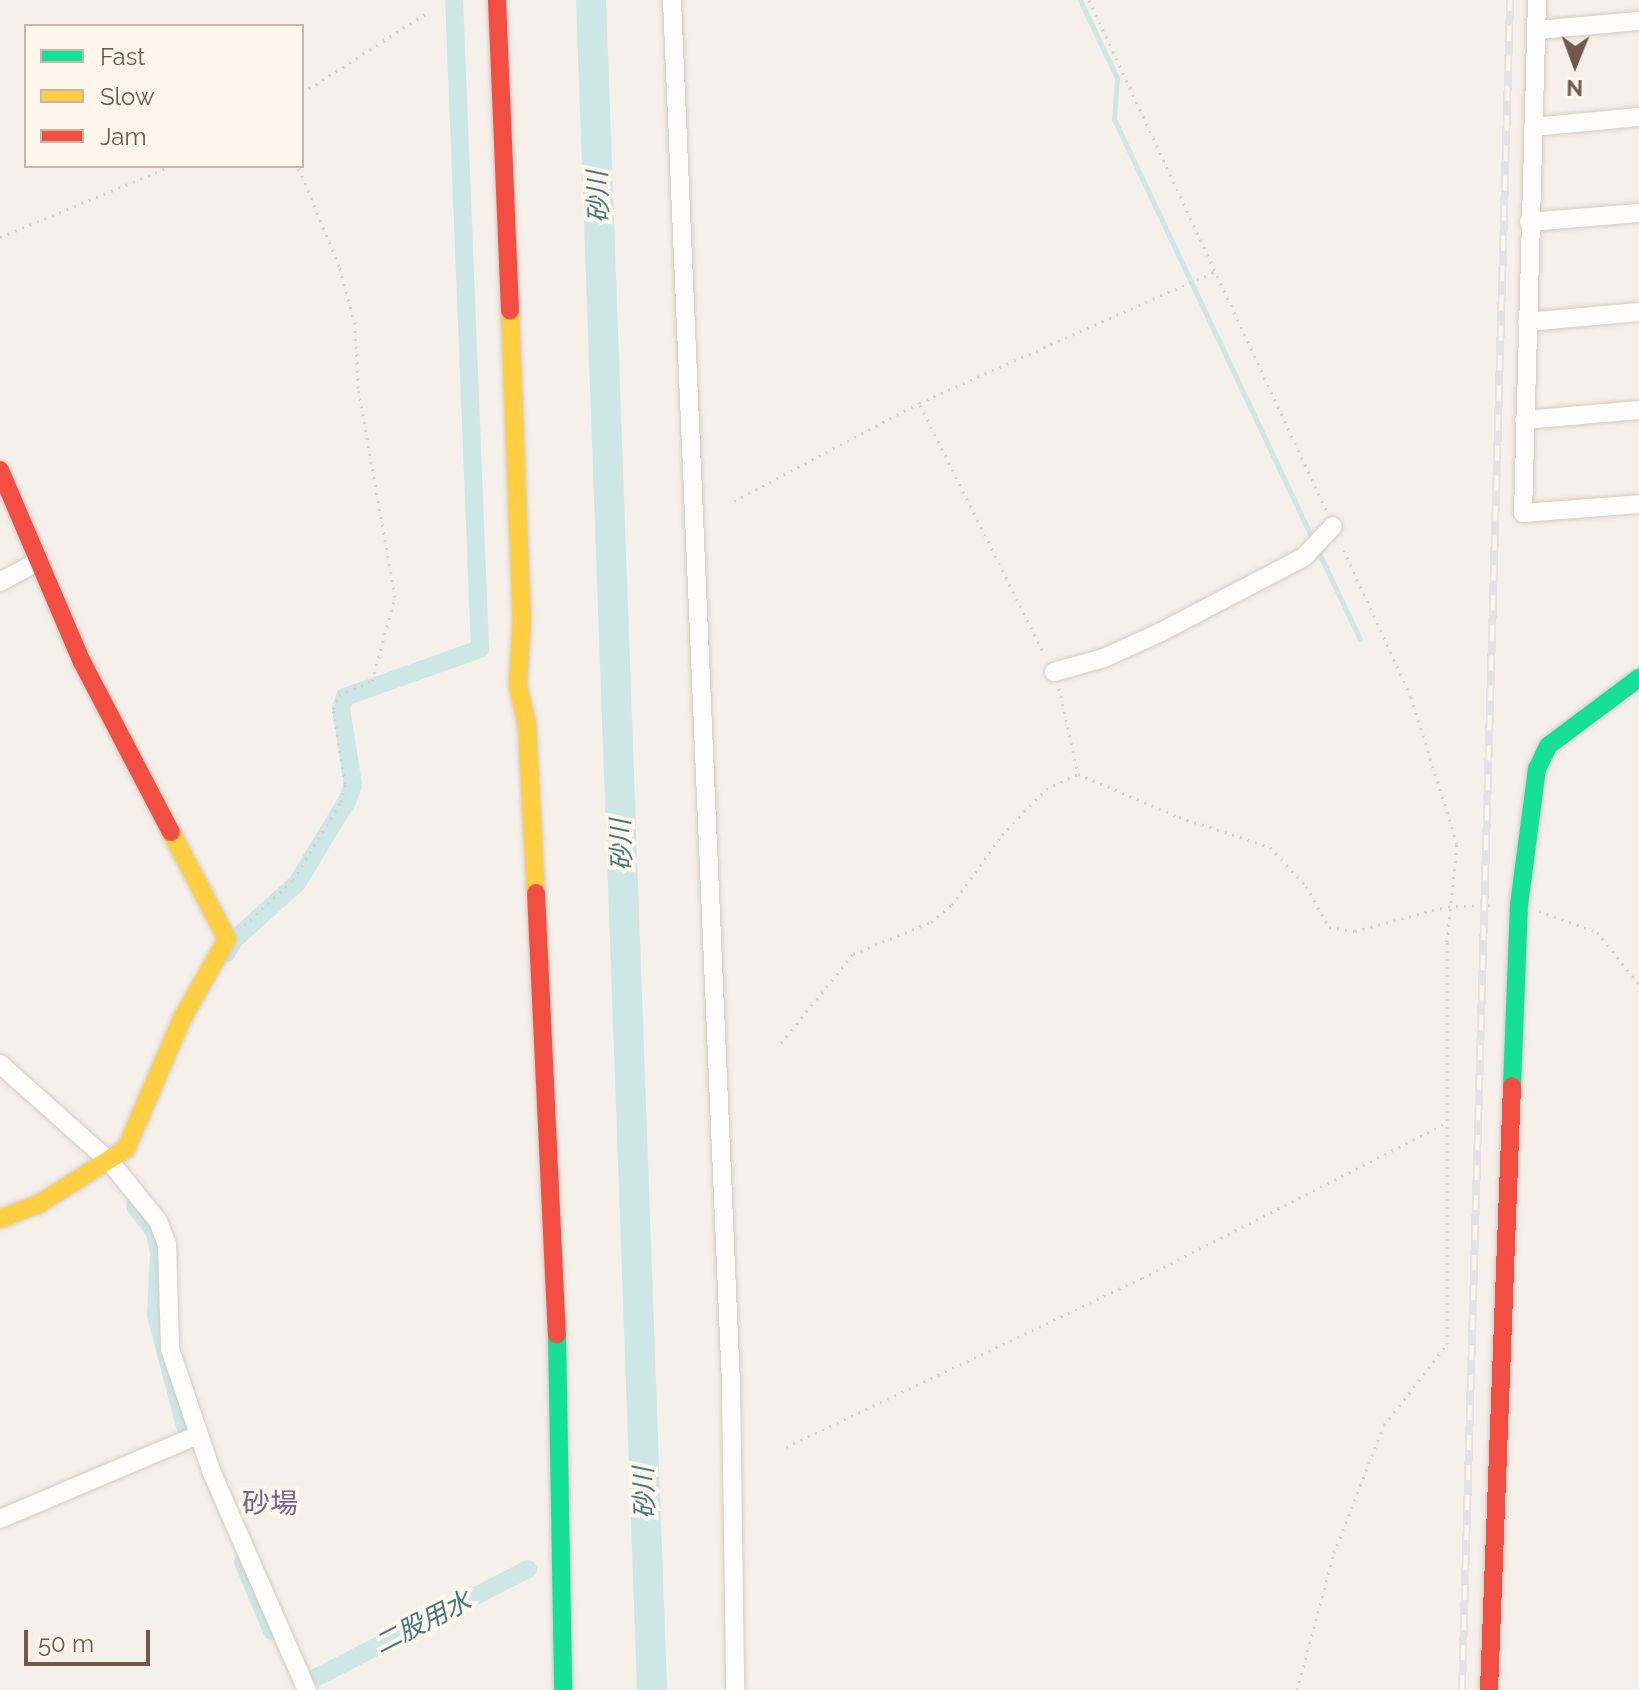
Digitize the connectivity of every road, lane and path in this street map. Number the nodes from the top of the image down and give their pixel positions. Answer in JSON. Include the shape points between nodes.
{"nodes":[{"id":1,"x":497,"y":0,"type":"edge"},
{"id":2,"x":672,"y":0,"type":"edge"},
{"id":3,"x":1089,"y":0,"type":"edge"},
{"id":4,"x":1537,"y":0,"type":"edge"},
{"id":5,"x":425,"y":14,"type":"dead end"},
{"id":6,"x":1639,"y":21,"type":"edge"},
{"id":7,"x":1536,"y":30,"type":"junction"},
{"id":8,"x":304,"y":92,"type":"edge"},
{"id":9,"x":1639,"y":117,"type":"edge"},
{"id":10,"x":1533,"y":127,"type":"junction"},
{"id":11,"x":166,"y":168,"type":"edge"},
{"id":12,"x":299,"y":168,"type":"edge"},
{"id":13,"x":1639,"y":213,"type":"edge"},
{"id":14,"x":1529,"y":222,"type":"junction"},
{"id":15,"x":0,"y":237,"type":"edge"},
{"id":16,"x":1216,"y":271,"type":"junction"},
{"id":17,"x":1639,"y":312,"type":"edge"},
{"id":18,"x":1527,"y":322,"type":"junction"},
{"id":19,"x":919,"y":403,"type":"junction"},
{"id":20,"x":1639,"y":410,"type":"edge"},
{"id":21,"x":1524,"y":420,"type":"junction"},
{"id":22,"x":0,"y":470,"type":"edge"},
{"id":23,"x":734,"y":501,"type":"dead end"},
{"id":24,"x":1639,"y":504,"type":"edge"},
{"id":25,"x":1333,"y":526,"type":"junction"},
{"id":26,"x":39,"y":561,"type":"junction"},
{"id":27,"x":0,"y":582,"type":"edge"},
{"id":28,"x":1054,"y":672,"type":"junction"},
{"id":29,"x":1639,"y":678,"type":"edge"},
{"id":30,"x":1078,"y":774,"type":"junction"},
{"id":31,"x":1519,"y":905,"type":"junction"},
{"id":32,"x":1448,"y":906,"type":"junction"},
{"id":33,"x":227,"y":939,"type":"junction"},
{"id":34,"x":1639,"y":984,"type":"edge"},
{"id":35,"x":781,"y":1043,"type":"dead end"},
{"id":36,"x":0,"y":1064,"type":"edge"},
{"id":37,"x":1448,"y":1122,"type":"junction"},
{"id":38,"x":111,"y":1163,"type":"junction"},
{"id":39,"x":0,"y":1219,"type":"edge"},
{"id":40,"x":198,"y":1435,"type":"junction"},
{"id":41,"x":786,"y":1447,"type":"dead end"},
{"id":42,"x":0,"y":1519,"type":"edge"},
{"id":43,"x":307,"y":1690,"type":"edge"},
{"id":44,"x":563,"y":1690,"type":"edge"},
{"id":45,"x":735,"y":1690,"type":"edge"},
{"id":46,"x":1297,"y":1690,"type":"edge"},
{"id":47,"x":1489,"y":1690,"type":"edge"}],
"edges":[{"from":1,"to":44,"type":"street","via":[[522,617],[518,686],[527,724],[556,1288]]},
{"from":2,"to":45,"type":"street","via":[[731,1387]]},
{"from":3,"to":16,"type":"path"},
{"from":4,"to":7,"type":"street"},
{"from":5,"to":8,"type":"path"},
{"from":6,"to":7,"type":"street"},
{"from":7,"to":10,"type":"street"},
{"from":9,"to":10,"type":"street"},
{"from":10,"to":14,"type":"street"},
{"from":11,"to":15,"type":"path"},
{"from":12,"to":33,"type":"path","via":[[339,266],[355,324],[358,388],[395,597],[372,681],[339,695],[333,709],[345,784],[341,802],[293,880]]},
{"from":13,"to":14,"type":"street"},
{"from":14,"to":18,"type":"street"},
{"from":16,"to":19,"type":"path"},
{"from":16,"to":25,"type":"path"},
{"from":17,"to":18,"type":"street"},
{"from":18,"to":21,"type":"street"},
{"from":19,"to":23,"type":"path"},
{"from":19,"to":28,"type":"path"},
{"from":20,"to":21,"type":"street"},
{"from":21,"to":24,"type":"street","via":[[1523,513]]},
{"from":22,"to":26,"type":"street"},
{"from":25,"to":28,"type":"street","via":[[1304,557],[1161,632],[1104,658]]},
{"from":25,"to":32,"type":"path","via":[[1411,697],[1457,844]]},
{"from":26,"to":27,"type":"street"},
{"from":26,"to":33,"type":"street","via":[[82,662]]},
{"from":28,"to":30,"type":"path"},
{"from":29,"to":31,"type":"street","via":[[1548,746],[1537,769]]},
{"from":30,"to":32,"type":"path","via":[[1179,817],[1270,847],[1306,886],[1329,927],[1355,931]]},
{"from":30,"to":35,"type":"path","via":[[1046,789],[1002,835],[952,905],[931,922],[853,954]]},
{"from":31,"to":32,"type":"path"},
{"from":31,"to":34,"type":"path","via":[[1597,932]]},
{"from":31,"to":47,"type":"street"},
{"from":32,"to":37,"type":"path"},
{"from":33,"to":38,"type":"street","via":[[182,1019],[126,1149]]},
{"from":36,"to":38,"type":"street"},
{"from":37,"to":41,"type":"path","via":[[1142,1278]]},
{"from":37,"to":46,"type":"path","via":[[1447,1344],[1384,1425],[1334,1553]]},
{"from":38,"to":39,"type":"street"},
{"from":38,"to":40,"type":"street","via":[[158,1221],[167,1245],[170,1349]]},
{"from":40,"to":42,"type":"street"},
{"from":40,"to":43,"type":"street"}]}
